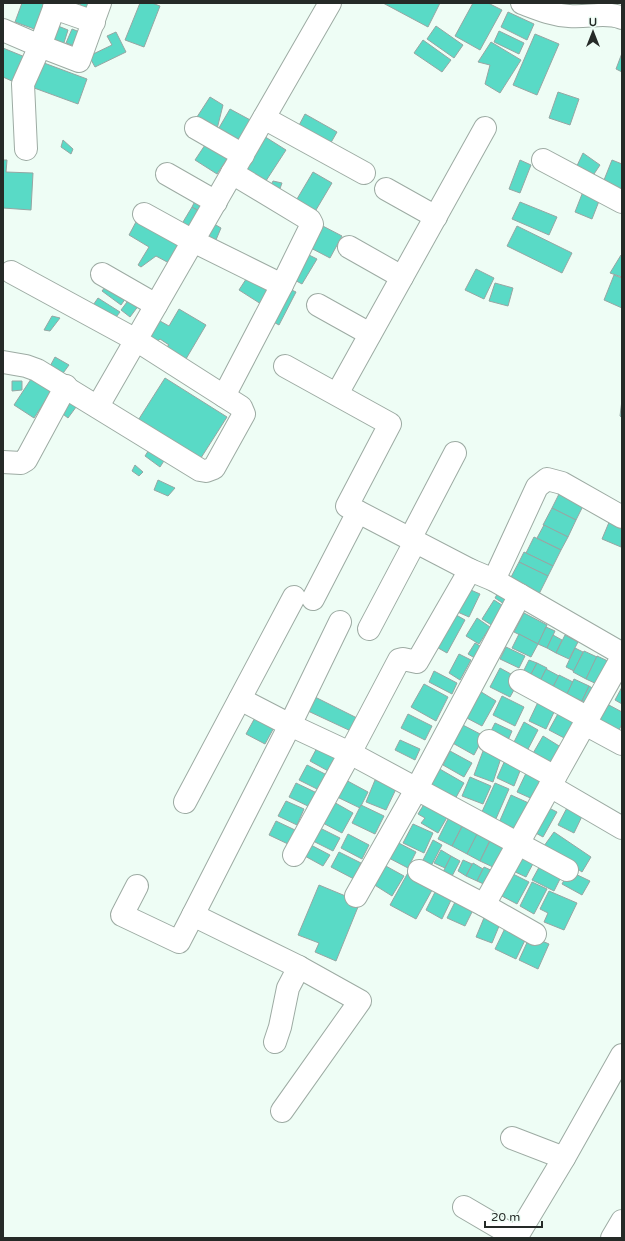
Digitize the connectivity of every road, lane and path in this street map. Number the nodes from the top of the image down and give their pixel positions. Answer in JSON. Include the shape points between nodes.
{"nodes":[{"id":1,"x":330,"y":3,"type":"edge"},
{"id":2,"x":522,"y":3,"type":"edge"},
{"id":3,"x":55,"y":5,"type":"edge"},
{"id":4,"x":97,"y":12,"type":"edge"},
{"id":5,"x":621,"y":14,"type":"edge"},
{"id":6,"x":3,"y":30,"type":"edge"},
{"id":7,"x":40,"y":46,"type":"junction"},
{"id":8,"x":264,"y":118,"type":"junction"},
{"id":9,"x":196,"y":128,"type":"dead end"},
{"id":10,"x":486,"y":128,"type":"dead end"},
{"id":11,"x":26,"y":149,"type":"dead end"},
{"id":12,"x":543,"y":160,"type":"dead end"},
{"id":13,"x":238,"y":164,"type":"junction"},
{"id":14,"x":364,"y":173,"type":"dead end"},
{"id":15,"x":166,"y":174,"type":"dead end"},
{"id":16,"x":386,"y":189,"type":"dead end"},
{"id":17,"x":216,"y":202,"type":"junction"},
{"id":18,"x":622,"y":202,"type":"edge"},
{"id":19,"x":144,"y":214,"type":"dead end"},
{"id":20,"x":436,"y":217,"type":"junction"},
{"id":21,"x":193,"y":241,"type":"junction"},
{"id":22,"x":349,"y":247,"type":"dead end"},
{"id":23,"x":11,"y":272,"type":"dead end"},
{"id":24,"x":102,"y":274,"type":"dead end"},
{"id":25,"x":402,"y":277,"type":"junction"},
{"id":26,"x":282,"y":285,"type":"junction"},
{"id":27,"x":156,"y":305,"type":"junction"},
{"id":28,"x":318,"y":306,"type":"dead end"},
{"id":29,"x":370,"y":334,"type":"junction"},
{"id":30,"x":136,"y":340,"type":"junction"},
{"id":31,"x":3,"y":362,"type":"edge"},
{"id":32,"x":285,"y":366,"type":"dead end"},
{"id":33,"x":66,"y":386,"type":"junction"},
{"id":34,"x":337,"y":394,"type":"junction"},
{"id":35,"x":224,"y":396,"type":"junction"},
{"id":36,"x":98,"y":406,"type":"junction"},
{"id":37,"x":455,"y":453,"type":"dead end"},
{"id":38,"x":3,"y":462,"type":"edge"},
{"id":39,"x":358,"y":512,"type":"junction"},
{"id":40,"x":622,"y":517,"type":"edge"},
{"id":41,"x":412,"y":540,"type":"junction"},
{"id":42,"x":470,"y":570,"type":"junction"},
{"id":43,"x":494,"y":580,"type":"junction"},
{"id":44,"x":520,"y":595,"type":"junction"},
{"id":45,"x":340,"y":622,"type":"dead end"},
{"id":46,"x":369,"y":629,"type":"dead end"},
{"id":47,"x":617,"y":677,"type":"edge"},
{"id":48,"x":520,"y":682,"type":"dead end"},
{"id":49,"x":240,"y":699,"type":"junction"},
{"id":50,"x":586,"y":721,"type":"junction"},
{"id":51,"x":290,"y":725,"type":"junction"},
{"id":52,"x":489,"y":741,"type":"dead end"},
{"id":53,"x":622,"y":744,"type":"edge"},
{"id":54,"x":350,"y":753,"type":"junction"},
{"id":55,"x":552,"y":782,"type":"junction"},
{"id":56,"x":418,"y":788,"type":"junction"},
{"id":57,"x":185,"y":802,"type":"dead end"},
{"id":58,"x":622,"y":828,"type":"edge"},
{"id":59,"x":518,"y":843,"type":"junction"},
{"id":60,"x":294,"y":855,"type":"dead end"},
{"id":61,"x":567,"y":870,"type":"dead end"},
{"id":62,"x":419,"y":871,"type":"dead end"},
{"id":63,"x":137,"y":886,"type":"dead end"},
{"id":64,"x":356,"y":896,"type":"dead end"},
{"id":65,"x":484,"y":905,"type":"junction"},
{"id":66,"x":194,"y":915,"type":"junction"},
{"id":67,"x":535,"y":934,"type":"dead end"},
{"id":68,"x":299,"y":966,"type":"junction"},
{"id":69,"x":275,"y":1042,"type":"dead end"},
{"id":70,"x":622,"y":1055,"type":"edge"},
{"id":71,"x":282,"y":1111,"type":"dead end"},
{"id":72,"x":512,"y":1138,"type":"dead end"},
{"id":73,"x":564,"y":1158,"type":"junction"},
{"id":74,"x":464,"y":1207,"type":"dead end"},
{"id":75,"x":622,"y":1221,"type":"edge"},
{"id":76,"x":517,"y":1238,"type":"edge"},
{"id":77,"x":612,"y":1238,"type":"edge"}],
"edges":[{"from":1,"to":8,"type":"street"},
{"from":2,"to":5,"type":"street","via":[[549,14]]},
{"from":3,"to":4,"type":"street"},
{"from":3,"to":7,"type":"street"},
{"from":4,"to":7,"type":"street","via":[[79,60]]},
{"from":6,"to":7,"type":"street"},
{"from":7,"to":11,"type":"street","via":[[23,84]]},
{"from":8,"to":13,"type":"street"},
{"from":8,"to":14,"type":"street"},
{"from":9,"to":13,"type":"street"},
{"from":10,"to":20,"type":"street"},
{"from":12,"to":18,"type":"street"},
{"from":13,"to":17,"type":"street"},
{"from":13,"to":26,"type":"street","via":[[311,221],[311,226]]},
{"from":15,"to":17,"type":"street"},
{"from":16,"to":20,"type":"street"},
{"from":17,"to":21,"type":"street"},
{"from":19,"to":21,"type":"street"},
{"from":20,"to":25,"type":"street"},
{"from":21,"to":26,"type":"street"},
{"from":21,"to":27,"type":"street"},
{"from":22,"to":25,"type":"street"},
{"from":23,"to":30,"type":"street"},
{"from":24,"to":27,"type":"street"},
{"from":25,"to":29,"type":"street"},
{"from":26,"to":35,"type":"street"},
{"from":27,"to":30,"type":"street"},
{"from":28,"to":29,"type":"street"},
{"from":29,"to":34,"type":"street"},
{"from":30,"to":35,"type":"street"},
{"from":30,"to":36,"type":"street"},
{"from":31,"to":33,"type":"street","via":[[32,368]]},
{"from":32,"to":34,"type":"street"},
{"from":33,"to":36,"type":"street"},
{"from":33,"to":38,"type":"street","via":[[26,460],[21,463]]},
{"from":34,"to":39,"type":"street","via":[[390,424],[347,506]]},
{"from":35,"to":36,"type":"street","via":[[241,407],[243,417],[214,468],[206,471],[200,470]]},
{"from":37,"to":41,"type":"street"},
{"from":39,"to":41,"type":"street"},
{"from":39,"to":49,"type":"street"},
{"from":40,"to":43,"type":"street","via":[[562,483],[547,479],[537,487]]},
{"from":41,"to":42,"type":"street"},
{"from":41,"to":46,"type":"street"},
{"from":42,"to":43,"type":"street"},
{"from":42,"to":54,"type":"street","via":[[417,662],[399,660]]},
{"from":43,"to":44,"type":"street"},
{"from":44,"to":47,"type":"street","via":[[619,652]]},
{"from":44,"to":56,"type":"street"},
{"from":45,"to":51,"type":"street"},
{"from":47,"to":50,"type":"street"},
{"from":48,"to":50,"type":"street"},
{"from":49,"to":51,"type":"street"},
{"from":49,"to":57,"type":"street"},
{"from":50,"to":53,"type":"street"},
{"from":50,"to":55,"type":"street"},
{"from":51,"to":54,"type":"street"},
{"from":51,"to":66,"type":"street"},
{"from":52,"to":55,"type":"street"},
{"from":54,"to":56,"type":"street"},
{"from":54,"to":60,"type":"street"},
{"from":55,"to":58,"type":"street"},
{"from":55,"to":59,"type":"street"},
{"from":56,"to":59,"type":"street"},
{"from":56,"to":64,"type":"street"},
{"from":59,"to":61,"type":"street"},
{"from":59,"to":65,"type":"street"},
{"from":62,"to":65,"type":"street"},
{"from":63,"to":66,"type":"street","via":[[122,915],[179,942]]},
{"from":65,"to":67,"type":"street"},
{"from":66,"to":68,"type":"street"},
{"from":68,"to":69,"type":"street","via":[[288,988]]},
{"from":68,"to":71,"type":"street","via":[[360,1001]]},
{"from":70,"to":73,"type":"street"},
{"from":72,"to":73,"type":"street"},
{"from":73,"to":76,"type":"street"},
{"from":74,"to":76,"type":"street"},
{"from":75,"to":77,"type":"street"}]}
